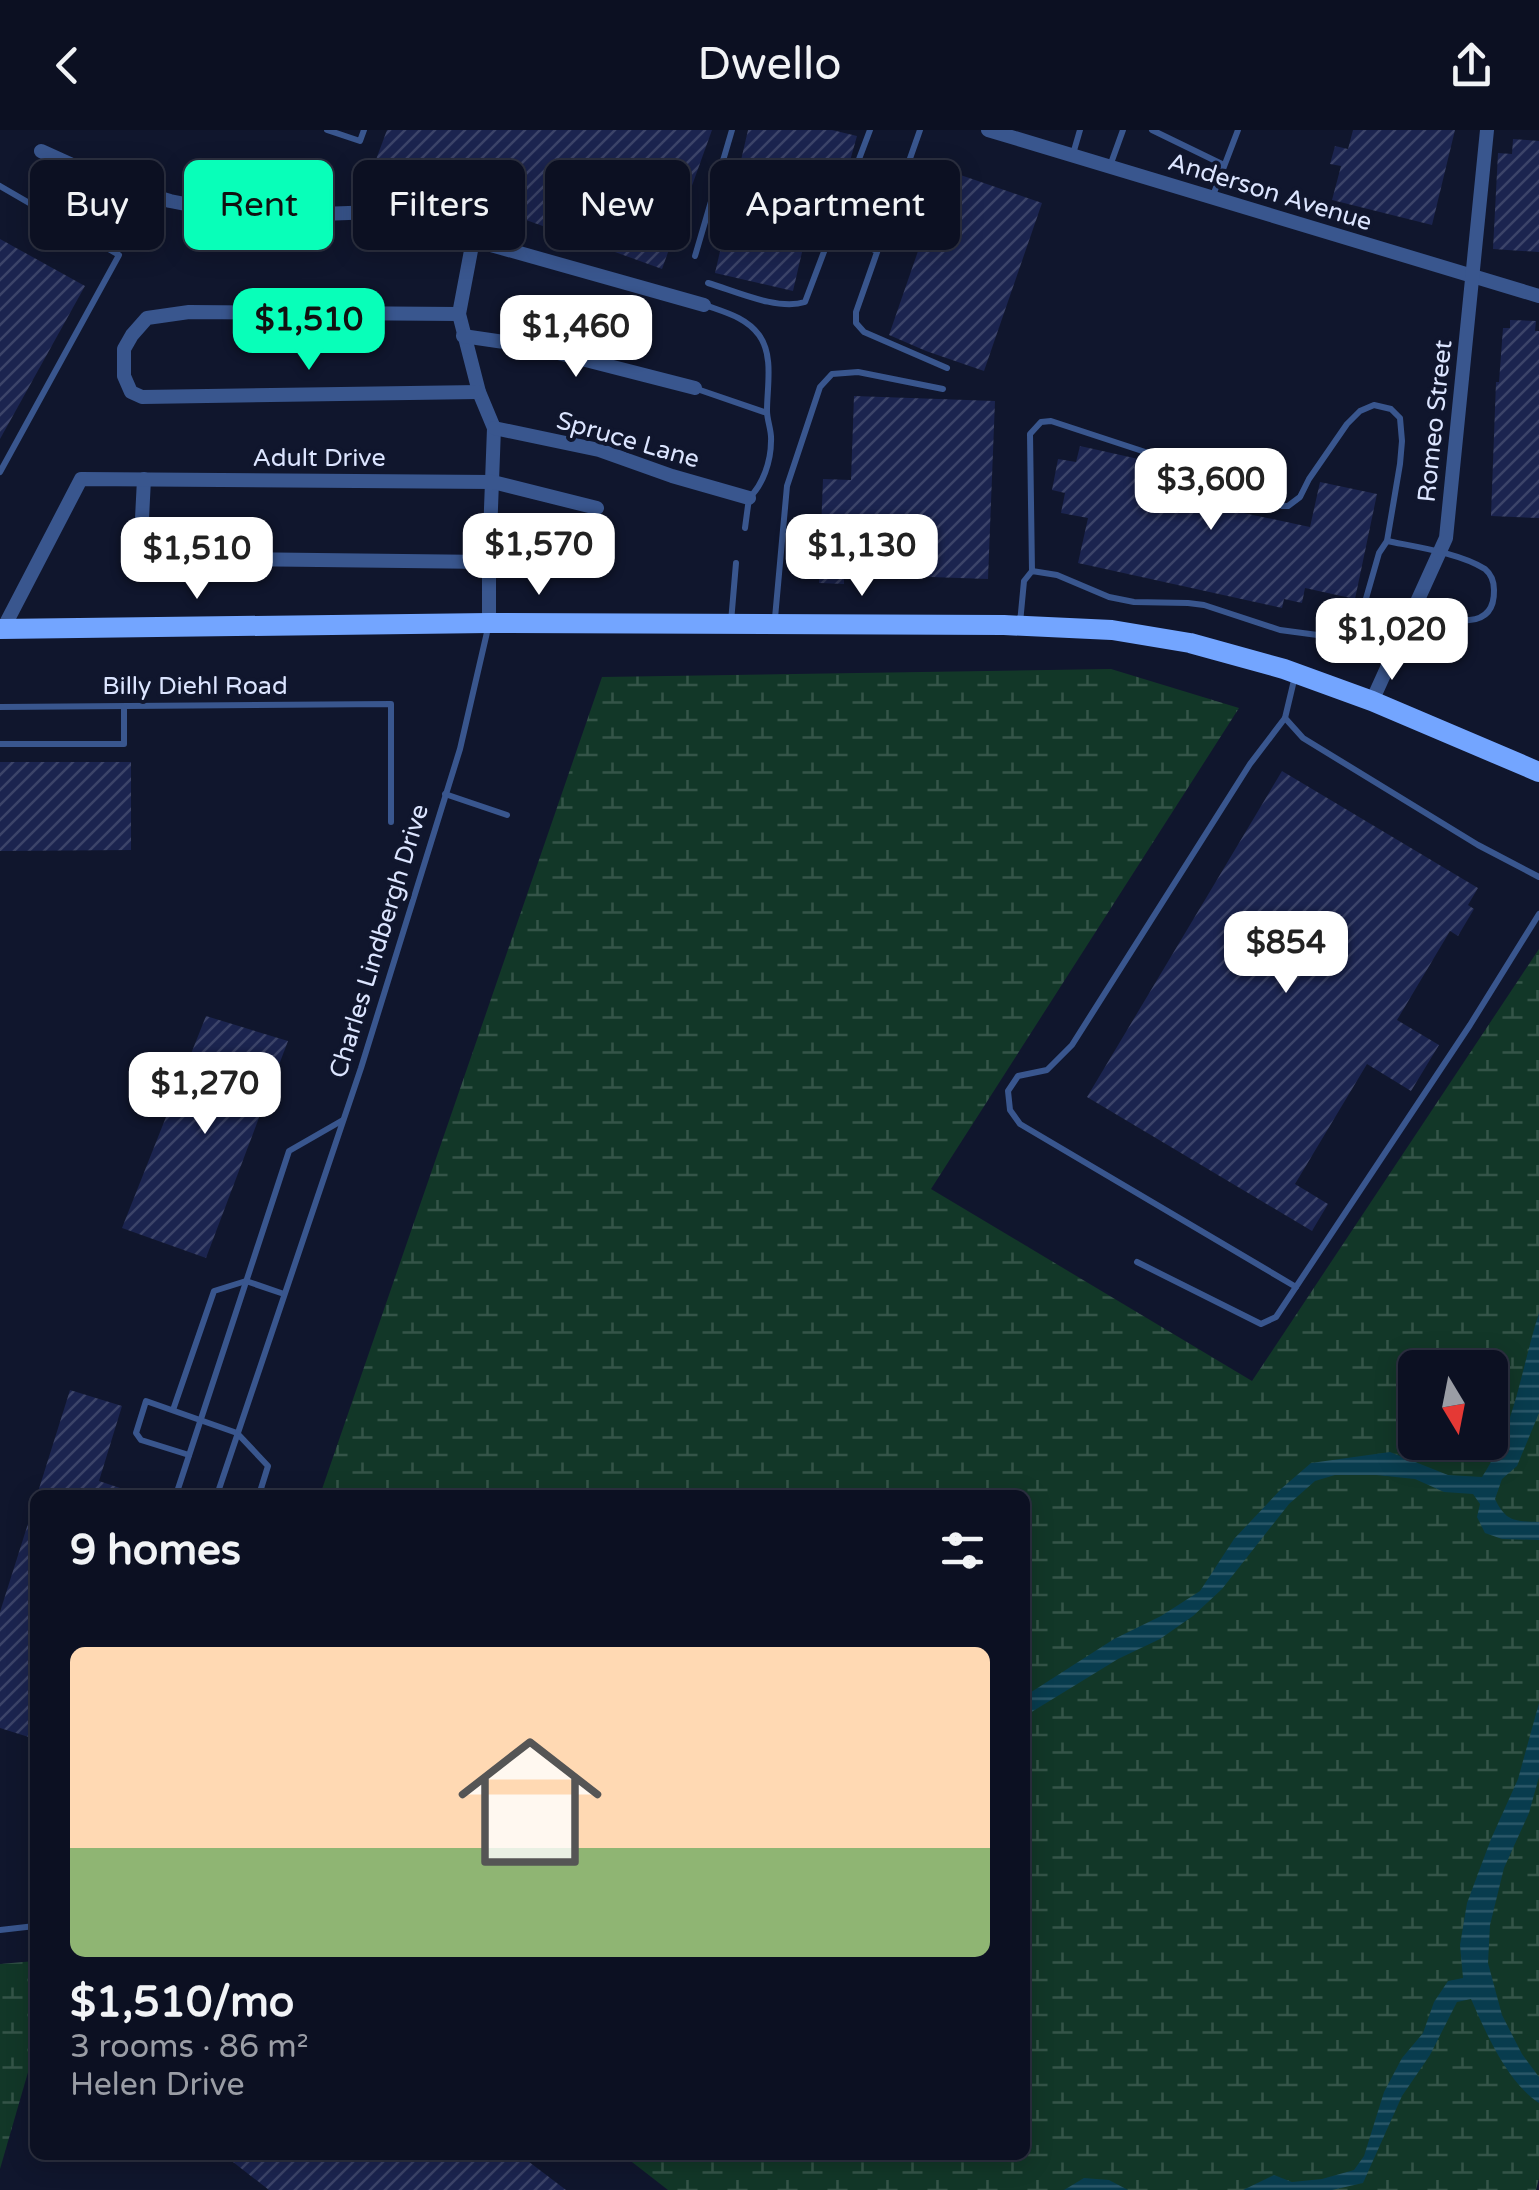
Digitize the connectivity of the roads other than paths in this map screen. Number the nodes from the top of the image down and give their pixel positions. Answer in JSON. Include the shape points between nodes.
{"nodes":[{"id":1,"x":328,"y":130,"type":"edge"},
{"id":2,"x":364,"y":130,"type":"edge"},
{"id":3,"x":732,"y":130,"type":"edge"},
{"id":4,"x":870,"y":130,"type":"edge"},
{"id":5,"x":920,"y":130,"type":"edge"},
{"id":6,"x":988,"y":130,"type":"edge"},
{"id":7,"x":1080,"y":130,"type":"edge"},
{"id":8,"x":1123,"y":130,"type":"edge"},
{"id":9,"x":1152,"y":130,"type":"edge"},
{"id":10,"x":1238,"y":130,"type":"edge"},
{"id":11,"x":1487,"y":130,"type":"edge"},
{"id":12,"x":40,"y":151,"type":"dead end"},
{"id":13,"x":1073,"y":156,"type":"junction"},
{"id":14,"x":859,"y":160,"type":"edge"},
{"id":15,"x":1224,"y":165,"type":"junction"},
{"id":16,"x":1110,"y":167,"type":"junction"},
{"id":17,"x":0,"y":186,"type":"edge"},
{"id":18,"x":1212,"y":198,"type":"junction"},
{"id":19,"x":353,"y":213,"type":"edge"},
{"id":20,"x":471,"y":250,"type":"edge"},
{"id":21,"x":509,"y":250,"type":"edge"},
{"id":22,"x":825,"y":250,"type":"edge"},
{"id":23,"x":872,"y":250,"type":"edge"},
{"id":24,"x":877,"y":252,"type":"junction"},
{"id":25,"x":695,"y":256,"type":"dead end"},
{"id":26,"x":1472,"y":276,"type":"junction"},
{"id":27,"x":708,"y":283,"type":"dead end"},
{"id":28,"x":1539,"y":296,"type":"edge"},
{"id":29,"x":704,"y":305,"type":"joint"},
{"id":30,"x":459,"y":314,"type":"junction"},
{"id":31,"x":464,"y":336,"type":"junction"},
{"id":32,"x":946,"y":368,"type":"dead end"},
{"id":33,"x":695,"y":388,"type":"joint"},
{"id":34,"x":944,"y":389,"type":"dead end"},
{"id":35,"x":479,"y":392,"type":"junction"},
{"id":36,"x":767,"y":412,"type":"junction"},
{"id":37,"x":494,"y":428,"type":"junction"},
{"id":38,"x":0,"y":472,"type":"edge"},
{"id":39,"x":144,"y":479,"type":"junction"},
{"id":40,"x":493,"y":482,"type":"junction"},
{"id":41,"x":748,"y":498,"type":"junction"},
{"id":42,"x":597,"y":508,"type":"dead end"},
{"id":43,"x":745,"y":528,"type":"dead end"},
{"id":44,"x":1387,"y":541,"type":"junction"},
{"id":45,"x":1440,"y":551,"type":"junction"},
{"id":46,"x":489,"y":562,"type":"junction"},
{"id":47,"x":736,"y":563,"type":"dead end"},
{"id":48,"x":1032,"y":571,"type":"junction"},
{"id":49,"x":1413,"y":609,"type":"junction"},
{"id":50,"x":490,"y":623,"type":"junction"},
{"id":51,"x":731,"y":624,"type":"junction"},
{"id":52,"x":774,"y":624,"type":"junction"},
{"id":53,"x":1020,"y":626,"type":"junction"},
{"id":54,"x":2,"y":629,"type":"edge"},
{"id":55,"x":1295,"y":674,"type":"junction"},
{"id":56,"x":1372,"y":702,"type":"junction"},
{"id":57,"x":0,"y":707,"type":"edge"},
{"id":58,"x":124,"y":707,"type":"junction"},
{"id":59,"x":1286,"y":718,"type":"junction"},
{"id":60,"x":0,"y":744,"type":"edge"},
{"id":61,"x":1539,"y":772,"type":"edge"},
{"id":62,"x":445,"y":794,"type":"junction"},
{"id":63,"x":508,"y":815,"type":"dead end"},
{"id":64,"x":392,"y":822,"type":"dead end"},
{"id":65,"x":1539,"y":878,"type":"edge"},
{"id":66,"x":1539,"y":914,"type":"edge"},
{"id":67,"x":344,"y":1119,"type":"junction"},
{"id":68,"x":1137,"y":1262,"type":"dead end"},
{"id":69,"x":246,"y":1281,"type":"junction"},
{"id":70,"x":1296,"y":1287,"type":"junction"},
{"id":71,"x":284,"y":1294,"type":"junction"},
{"id":72,"x":173,"y":1410,"type":"junction"},
{"id":73,"x":200,"y":1420,"type":"junction"},
{"id":74,"x":237,"y":1433,"type":"junction"},
{"id":75,"x":189,"y":1455,"type":"junction"},
{"id":76,"x":178,"y":1490,"type":"edge"},
{"id":77,"x":219,"y":1490,"type":"edge"},
{"id":78,"x":260,"y":1490,"type":"edge"},
{"id":79,"x":30,"y":1927,"type":"edge"},
{"id":80,"x":0,"y":1930,"type":"edge"}],
"edges":[{"from":1,"to":2,"type":"lane","via":[[360,141]]},
{"from":3,"to":25,"type":"lane"},
{"from":4,"to":14,"type":"lane"},
{"from":5,"to":24,"type":"lane"},
{"from":6,"to":13,"type":"street","name":"Anderson Avenue"},
{"from":7,"to":13,"type":"lane"},
{"from":8,"to":16,"type":"lane"},
{"from":9,"to":15,"type":"lane"},
{"from":10,"to":15,"type":"lane"},
{"from":11,"to":26,"type":"street","name":"Romeo Street"},
{"from":12,"to":19,"type":"street","via":[[116,186],[226,212]]},
{"from":13,"to":16,"type":"street","name":"Anderson Avenue"},
{"from":15,"to":18,"type":"lane"},
{"from":16,"to":18,"type":"street","name":"Anderson Avenue"},
{"from":17,"to":38,"type":"lane","via":[[118,255]]},
{"from":18,"to":26,"type":"street","name":"Anderson Avenue"},
{"from":20,"to":30,"type":"street"},
{"from":21,"to":29,"type":"street"},
{"from":22,"to":27,"type":"lane","via":[[805,302],[795,306]]},
{"from":23,"to":24,"type":"lane"},
{"from":24,"to":32,"type":"lane","via":[[856,323]]},
{"from":26,"to":28,"type":"street","name":"Anderson Avenue"},
{"from":26,"to":45,"type":"street","name":"Romeo Street"},
{"from":29,"to":36,"type":"lane","via":[[739,317],[765,344]]},
{"from":30,"to":31,"type":"street"},
{"from":30,"to":35,"type":"street","via":[[189,312],[147,318],[124,349],[124,376],[131,392],[142,397]]},
{"from":31,"to":33,"type":"street"},
{"from":31,"to":35,"type":"street"},
{"from":33,"to":36,"type":"lane"},
{"from":34,"to":52,"type":"lane","via":[[858,372],[832,374],[820,387],[787,486]]},
{"from":35,"to":37,"type":"street"},
{"from":36,"to":41,"type":"lane","via":[[770,452],[758,490]]},
{"from":37,"to":40,"type":"street"},
{"from":37,"to":41,"type":"street","name":"Spruce Lane","via":[[600,450]]},
{"from":39,"to":40,"type":"street","name":"Adult Drive"},
{"from":39,"to":46,"type":"street","via":[[140,558]]},
{"from":39,"to":54,"type":"street","name":"Adult Drive","via":[[81,479]]},
{"from":40,"to":42,"type":"street","name":"Adult Drive"},
{"from":40,"to":46,"type":"street"},
{"from":41,"to":43,"type":"lane"},
{"from":44,"to":45,"type":"lane"},
{"from":44,"to":48,"type":"lane","via":[[1361,616],[1339,635],[1280,630],[1188,602],[1109,597]]},
{"from":44,"to":48,"type":"lane","via":[[1402,442],[1400,418],[1391,409],[1360,410],[1288,506],[1196,469],[1041,422],[1030,434]]},
{"from":45,"to":49,"type":"street","name":"Romeo Street"},
{"from":45,"to":49,"type":"lane","via":[[1485,570],[1492,577],[1492,602],[1474,620]]},
{"from":46,"to":50,"type":"street"},
{"from":47,"to":51,"type":"lane"},
{"from":48,"to":53,"type":"lane","via":[[1024,581]]},
{"from":49,"to":56,"type":"street","name":"Romeo Street"},
{"from":50,"to":51,"type":"main road"},
{"from":50,"to":54,"type":"main road"},
{"from":50,"to":62,"type":"lane","name":"Charles Lindbergh Drive"},
{"from":51,"to":52,"type":"main road"},
{"from":52,"to":53,"type":"main road"},
{"from":53,"to":55,"type":"main road","via":[[1112,630],[1190,643]]},
{"from":55,"to":56,"type":"main road"},
{"from":55,"to":59,"type":"lane"},
{"from":56,"to":61,"type":"main road"},
{"from":57,"to":58,"type":"lane","name":"Billy Diehl Road"},
{"from":58,"to":60,"type":"lane","via":[[124,744]]},
{"from":58,"to":64,"type":"lane","name":"Billy Diehl Road","via":[[390,704]]},
{"from":59,"to":65,"type":"lane","via":[[1303,738]]},
{"from":59,"to":70,"type":"lane","via":[[1072,1045],[1048,1070],[1018,1076],[1008,1090],[1020,1124]]},
{"from":62,"to":63,"type":"lane"},
{"from":62,"to":67,"type":"lane","name":"Charles Lindbergh Drive"},
{"from":66,"to":70,"type":"lane"},
{"from":67,"to":69,"type":"lane","via":[[289,1150]]},
{"from":67,"to":71,"type":"lane","name":"Charles Lindbergh Drive"},
{"from":68,"to":70,"type":"lane","via":[[1261,1324],[1276,1317]]},
{"from":69,"to":71,"type":"lane"},
{"from":69,"to":72,"type":"lane","via":[[214,1290]]},
{"from":69,"to":73,"type":"lane"},
{"from":71,"to":74,"type":"lane","name":"Charles Lindbergh Drive"},
{"from":72,"to":73,"type":"lane"},
{"from":72,"to":75,"type":"lane","via":[[146,1401],[136,1434]]},
{"from":73,"to":74,"type":"lane"},
{"from":73,"to":75,"type":"lane"},
{"from":74,"to":77,"type":"lane","name":"Charles Lindbergh Drive"},
{"from":74,"to":78,"type":"lane","via":[[268,1466]]},
{"from":75,"to":76,"type":"lane"},
{"from":79,"to":80,"type":"lane"}]}
